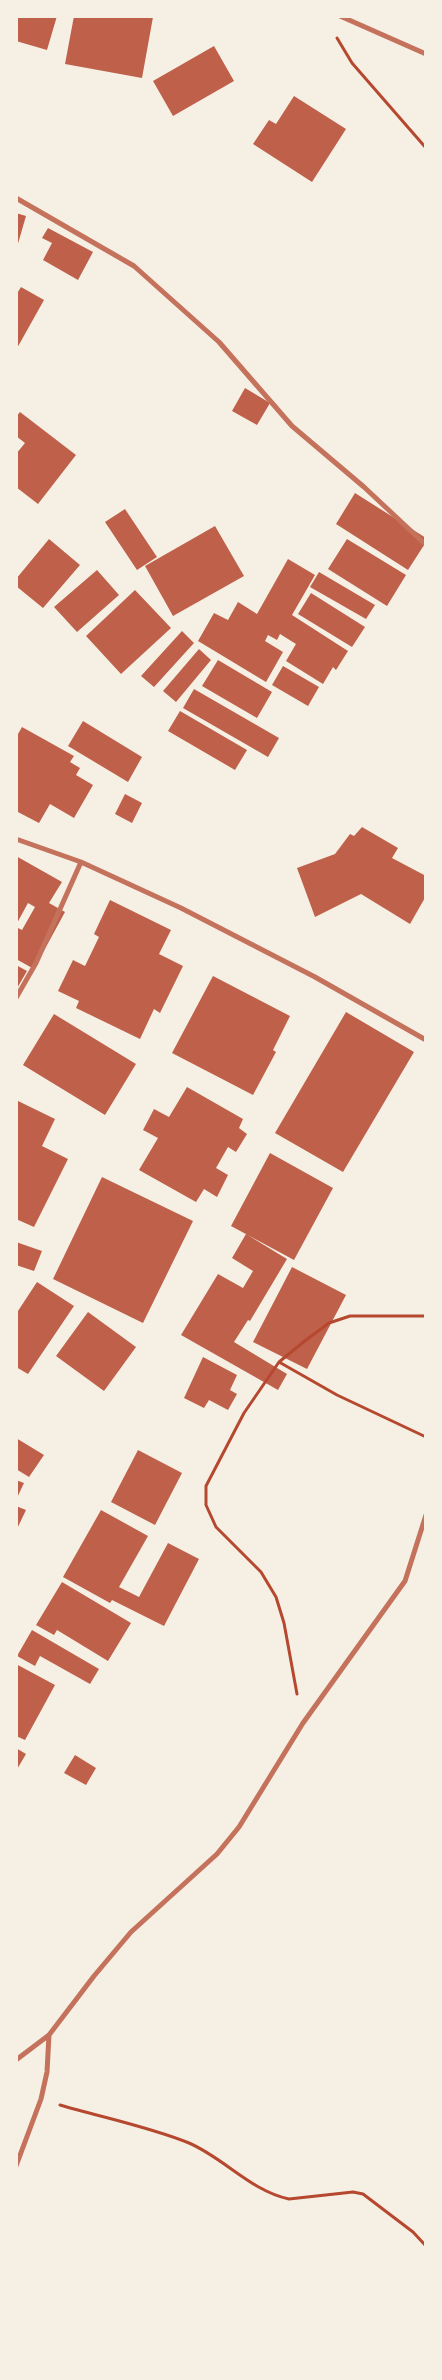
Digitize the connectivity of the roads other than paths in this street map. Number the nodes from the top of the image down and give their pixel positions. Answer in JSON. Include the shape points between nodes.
{"nodes":[{"id":1,"x":340,"y":16,"type":"edge"},
{"id":2,"x":426,"y":54,"type":"edge"},
{"id":3,"x":16,"y":198,"type":"edge"},
{"id":4,"x":426,"y":545,"type":"edge"},
{"id":5,"x":16,"y":839,"type":"edge"},
{"id":6,"x":81,"y":862,"type":"junction"},
{"id":7,"x":16,"y":998,"type":"edge"},
{"id":8,"x":426,"y":1040,"type":"edge"},
{"id":9,"x":426,"y":1515,"type":"edge"},
{"id":10,"x":49,"y":2035,"type":"junction"},
{"id":11,"x":16,"y":2060,"type":"edge"},
{"id":12,"x":16,"y":2166,"type":"edge"}],
"edges":[{"from":1,"to":2,"type":"street"},
{"from":3,"to":4,"type":"street","via":[[134,266],[219,342],[292,426]]},
{"from":5,"to":6,"type":"street"},
{"from":6,"to":7,"type":"street","via":[[36,963]]},
{"from":6,"to":8,"type":"street","via":[[181,908],[307,973]]},
{"from":9,"to":10,"type":"street","via":[[405,1581],[303,1723],[239,1827],[216,1854],[131,1932]]},
{"from":10,"to":11,"type":"street"},
{"from":10,"to":12,"type":"street","via":[[47,2072],[41,2099]]}]}
